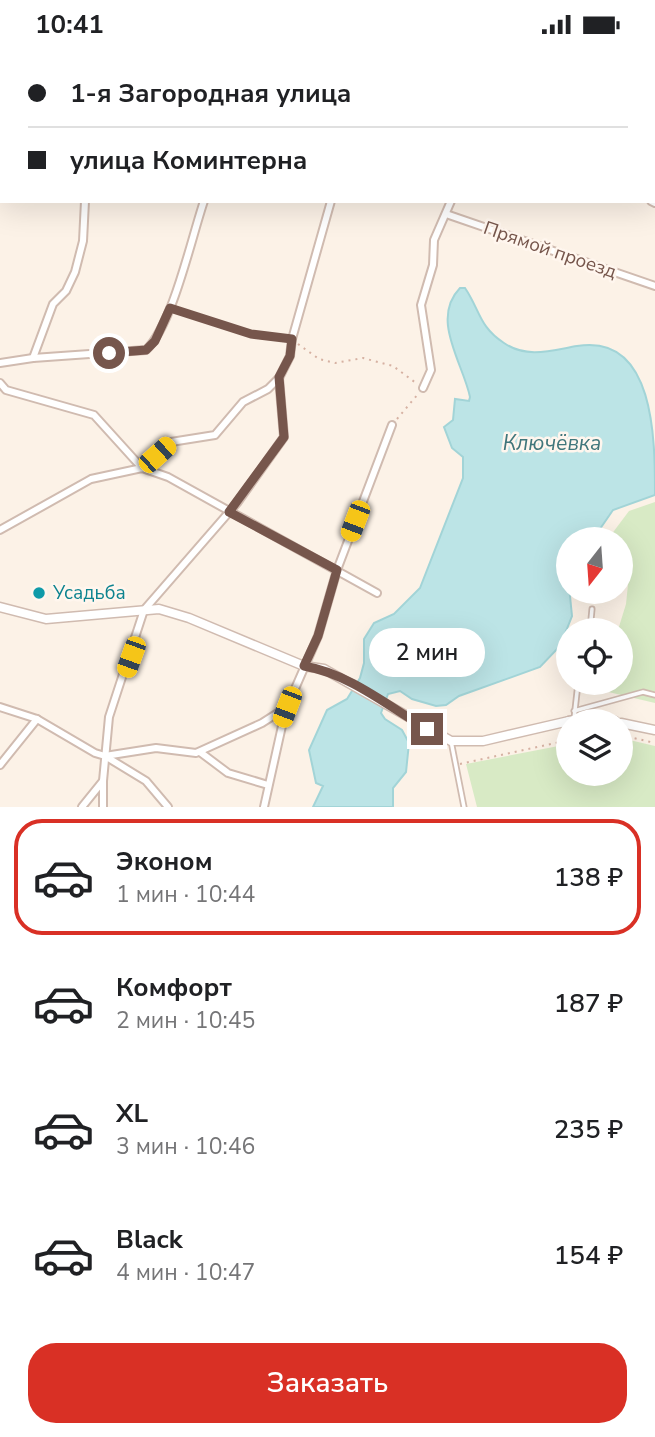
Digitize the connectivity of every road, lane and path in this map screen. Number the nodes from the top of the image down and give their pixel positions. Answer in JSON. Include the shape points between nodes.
{"nodes":[{"id":1,"x":85,"y":203,"type":"edge"},
{"id":2,"x":203,"y":203,"type":"edge"},
{"id":3,"x":330,"y":203,"type":"edge"},
{"id":4,"x":450,"y":203,"type":"edge"},
{"id":5,"x":446,"y":214,"type":"junction"},
{"id":6,"x":655,"y":286,"type":"edge"},
{"id":7,"x":170,"y":308,"type":"junction"},
{"id":8,"x":292,"y":339,"type":"junction"},
{"id":9,"x":33,"y":358,"type":"junction"},
{"id":10,"x":0,"y":363,"type":"edge"},
{"id":11,"x":279,"y":377,"type":"junction"},
{"id":12,"x":0,"y":383,"type":"edge"},
{"id":13,"x":423,"y":388,"type":"junction"},
{"id":14,"x":392,"y":425,"type":"joint"},
{"id":15,"x":142,"y":468,"type":"junction"},
{"id":16,"x":229,"y":512,"type":"junction"},
{"id":17,"x":0,"y":530,"type":"edge"},
{"id":18,"x":337,"y":570,"type":"junction"},
{"id":19,"x":377,"y":593,"type":"dead end"},
{"id":20,"x":0,"y":607,"type":"edge"},
{"id":21,"x":593,"y":609,"type":"dead end"},
{"id":22,"x":144,"y":610,"type":"junction"},
{"id":23,"x":592,"y":618,"type":"edge"},
{"id":24,"x":304,"y":666,"type":"junction"},
{"id":25,"x":655,"y":695,"type":"edge"},
{"id":26,"x":0,"y":707,"type":"edge"},
{"id":27,"x":287,"y":707,"type":"junction"},
{"id":28,"x":597,"y":709,"type":"edge"},
{"id":29,"x":37,"y":719,"type":"junction"},
{"id":30,"x":556,"y":722,"type":"edge"},
{"id":31,"x":633,"y":725,"type":"edge"},
{"id":32,"x":655,"y":730,"type":"edge"},
{"id":33,"x":633,"y":738,"type":"edge"},
{"id":34,"x":451,"y":741,"type":"junction"},
{"id":35,"x":556,"y":743,"type":"edge"},
{"id":36,"x":655,"y":743,"type":"edge"},
{"id":37,"x":200,"y":752,"type":"junction"},
{"id":38,"x":105,"y":756,"type":"junction"},
{"id":39,"x":0,"y":765,"type":"edge"},
{"id":40,"x":456,"y":765,"type":"junction"},
{"id":41,"x":103,"y":781,"type":"junction"},
{"id":42,"x":268,"y":785,"type":"junction"},
{"id":43,"x":82,"y":807,"type":"edge"},
{"id":44,"x":103,"y":807,"type":"edge"},
{"id":45,"x":168,"y":807,"type":"edge"},
{"id":46,"x":264,"y":807,"type":"edge"},
{"id":47,"x":464,"y":807,"type":"edge"}],
"edges":[{"from":1,"to":9,"type":"street","via":[[83,241],[75,272],[53,304]]},
{"from":2,"to":7,"type":"street"},
{"from":3,"to":8,"type":"street"},
{"from":4,"to":5,"type":"street"},
{"from":5,"to":6,"type":"street","name":"Прямой проезд"},
{"from":5,"to":13,"type":"street","via":[[434,240],[433,265],[421,305],[431,370]]},
{"from":7,"to":8,"type":"lane","via":[[251,334]]},
{"from":7,"to":9,"type":"street","via":[[146,350]]},
{"from":8,"to":11,"type":"street","via":[[290,356]]},
{"from":8,"to":13,"type":"path","via":[[319,359],[335,363],[363,358],[393,366]]},
{"from":9,"to":10,"type":"street"},
{"from":11,"to":15,"type":"street","via":[[268,389],[243,402],[215,435],[171,442]]},
{"from":11,"to":16,"type":"street","via":[[284,437]]},
{"from":12,"to":15,"type":"street","via":[[6,390],[94,415]]},
{"from":13,"to":14,"type":"path"},
{"from":14,"to":18,"type":"street"},
{"from":15,"to":16,"type":"street","via":[[168,477]]},
{"from":15,"to":17,"type":"street","via":[[92,479]]},
{"from":16,"to":18,"type":"street"},
{"from":16,"to":22,"type":"street"},
{"from":18,"to":19,"type":"street"},
{"from":18,"to":24,"type":"street"},
{"from":20,"to":22,"type":"street","via":[[46,619]]},
{"from":21,"to":23,"type":"lane"},
{"from":22,"to":24,"type":"street","via":[[159,609],[189,618]]},
{"from":22,"to":38,"type":"street","via":[[109,717]]},
{"from":24,"to":27,"type":"street"},
{"from":24,"to":34,"type":"street","via":[[324,669],[348,681]]},
{"from":25,"to":28,"type":"lane","via":[[643,692]]},
{"from":26,"to":29,"type":"street"},
{"from":27,"to":37,"type":"street"},
{"from":27,"to":42,"type":"street"},
{"from":29,"to":38,"type":"street"},
{"from":29,"to":39,"type":"street"},
{"from":30,"to":34,"type":"street","via":[[483,741]]},
{"from":31,"to":32,"type":"street"},
{"from":33,"to":36,"type":"path"},
{"from":34,"to":40,"type":"lane"},
{"from":35,"to":40,"type":"path"},
{"from":37,"to":38,"type":"street","via":[[156,748]]},
{"from":37,"to":42,"type":"street","via":[[228,773]]},
{"from":38,"to":41,"type":"street"},
{"from":38,"to":45,"type":"street","via":[[146,781]]},
{"from":40,"to":47,"type":"lane"},
{"from":41,"to":43,"type":"street"},
{"from":41,"to":44,"type":"street"},
{"from":42,"to":46,"type":"street"}]}
